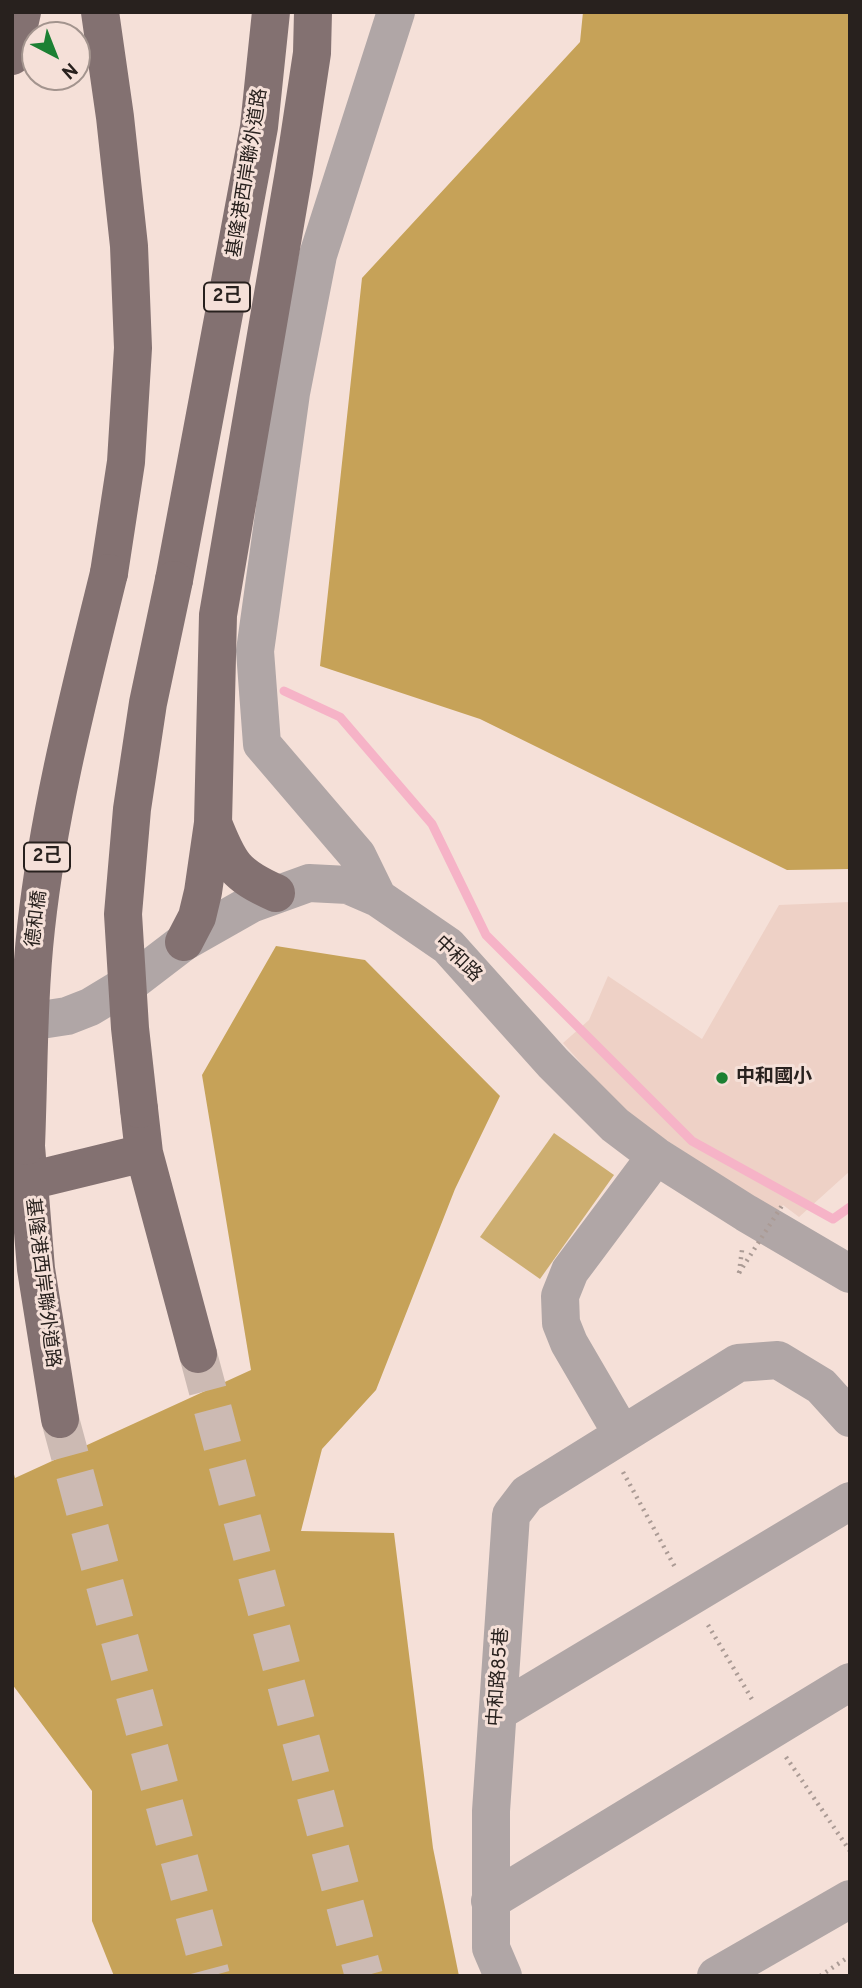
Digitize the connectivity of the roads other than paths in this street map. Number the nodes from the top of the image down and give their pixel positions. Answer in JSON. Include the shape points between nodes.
{"nodes":[{"id":1,"x":22,"y":12,"type":"edge"},
{"id":2,"x":100,"y":12,"type":"edge"},
{"id":3,"x":271,"y":12,"type":"edge"},
{"id":4,"x":313,"y":12,"type":"edge"},
{"id":5,"x":396,"y":12,"type":"edge"},
{"id":6,"x":12,"y":56,"type":"edge"},
{"id":7,"x":213,"y":823,"type":"junction"},
{"id":8,"x":276,"y":893,"type":"junction"},
{"id":9,"x":378,"y":898,"type":"junction"},
{"id":10,"x":184,"y":942,"type":"junction"},
{"id":11,"x":12,"y":1015,"type":"edge"},
{"id":12,"x":144,"y":1153,"type":"junction"},
{"id":13,"x":656,"y":1156,"type":"junction"},
{"id":14,"x":28,"y":1164,"type":"junction"},
{"id":15,"x":850,"y":1274,"type":"edge"},
{"id":16,"x":198,"y":1354,"type":"tunnel mouth"},
{"id":17,"x":850,"y":1418,"type":"edge"},
{"id":18,"x":60,"y":1419,"type":"tunnel mouth"},
{"id":19,"x":615,"y":1439,"type":"junction"},
{"id":20,"x":850,"y":1501,"type":"edge"},
{"id":21,"x":850,"y":1682,"type":"edge"},
{"id":22,"x":498,"y":1712,"type":"junction"},
{"id":23,"x":850,"y":1899,"type":"edge"},
{"id":24,"x":490,"y":1901,"type":"junction"},
{"id":25,"x":502,"y":1976,"type":"edge"},
{"id":26,"x":716,"y":1976,"type":"edge"}],
"edges":[{"from":1,"to":6,"type":"main road"},
{"from":2,"to":14,"type":"main road","name":"德和橋","number":"2己","bridge":true,"via":[[129,246],[133,348],[126,462],[109,573],[59,779],[36,927]]},
{"from":3,"to":12,"type":"main road","name":"基隆港西岸聯外道路","number":"2己","bridge":true,"via":[[259,127],[148,703],[132,809],[123,914]]},
{"from":4,"to":7,"type":"main road","via":[[312,53],[294,172],[218,615]]},
{"from":5,"to":9,"type":"street","via":[[318,255],[291,393],[255,652],[262,744],[357,855]]},
{"from":7,"to":8,"type":"main road","via":[[237,871]]},
{"from":7,"to":10,"type":"main road","via":[[197,917]]},
{"from":8,"to":9,"type":"street","name":"中和路","via":[[326,883],[348,885]]},
{"from":8,"to":10,"type":"street","name":"中和路"},
{"from":9,"to":13,"type":"street","name":"中和路","via":[[448,946],[615,1125]]},
{"from":10,"to":11,"type":"street","name":"中和路","via":[[90,1007],[41,1020]]},
{"from":12,"to":14,"type":"main road"},
{"from":12,"to":16,"type":"main road","number":"2己"},
{"from":13,"to":15,"type":"street","name":"中和路"},
{"from":13,"to":19,"type":"street","via":[[570,1271],[561,1296],[561,1322]]},
{"from":14,"to":18,"type":"main road","name":"基隆港西岸聯外道路","number":"2己","via":[[36,1269]]},
{"from":17,"to":19,"type":"street","name":"中和路85巷","via":[[821,1386],[778,1360],[738,1363]]},
{"from":19,"to":22,"type":"street","name":"中和路85巷","via":[[527,1494],[512,1515]]},
{"from":20,"to":22,"type":"street"},
{"from":21,"to":24,"type":"street"},
{"from":22,"to":24,"type":"street","name":"中和路85巷"},
{"from":23,"to":26,"type":"street"},
{"from":24,"to":25,"type":"street","name":"中和路85巷","via":[[491,1948]]}]}
